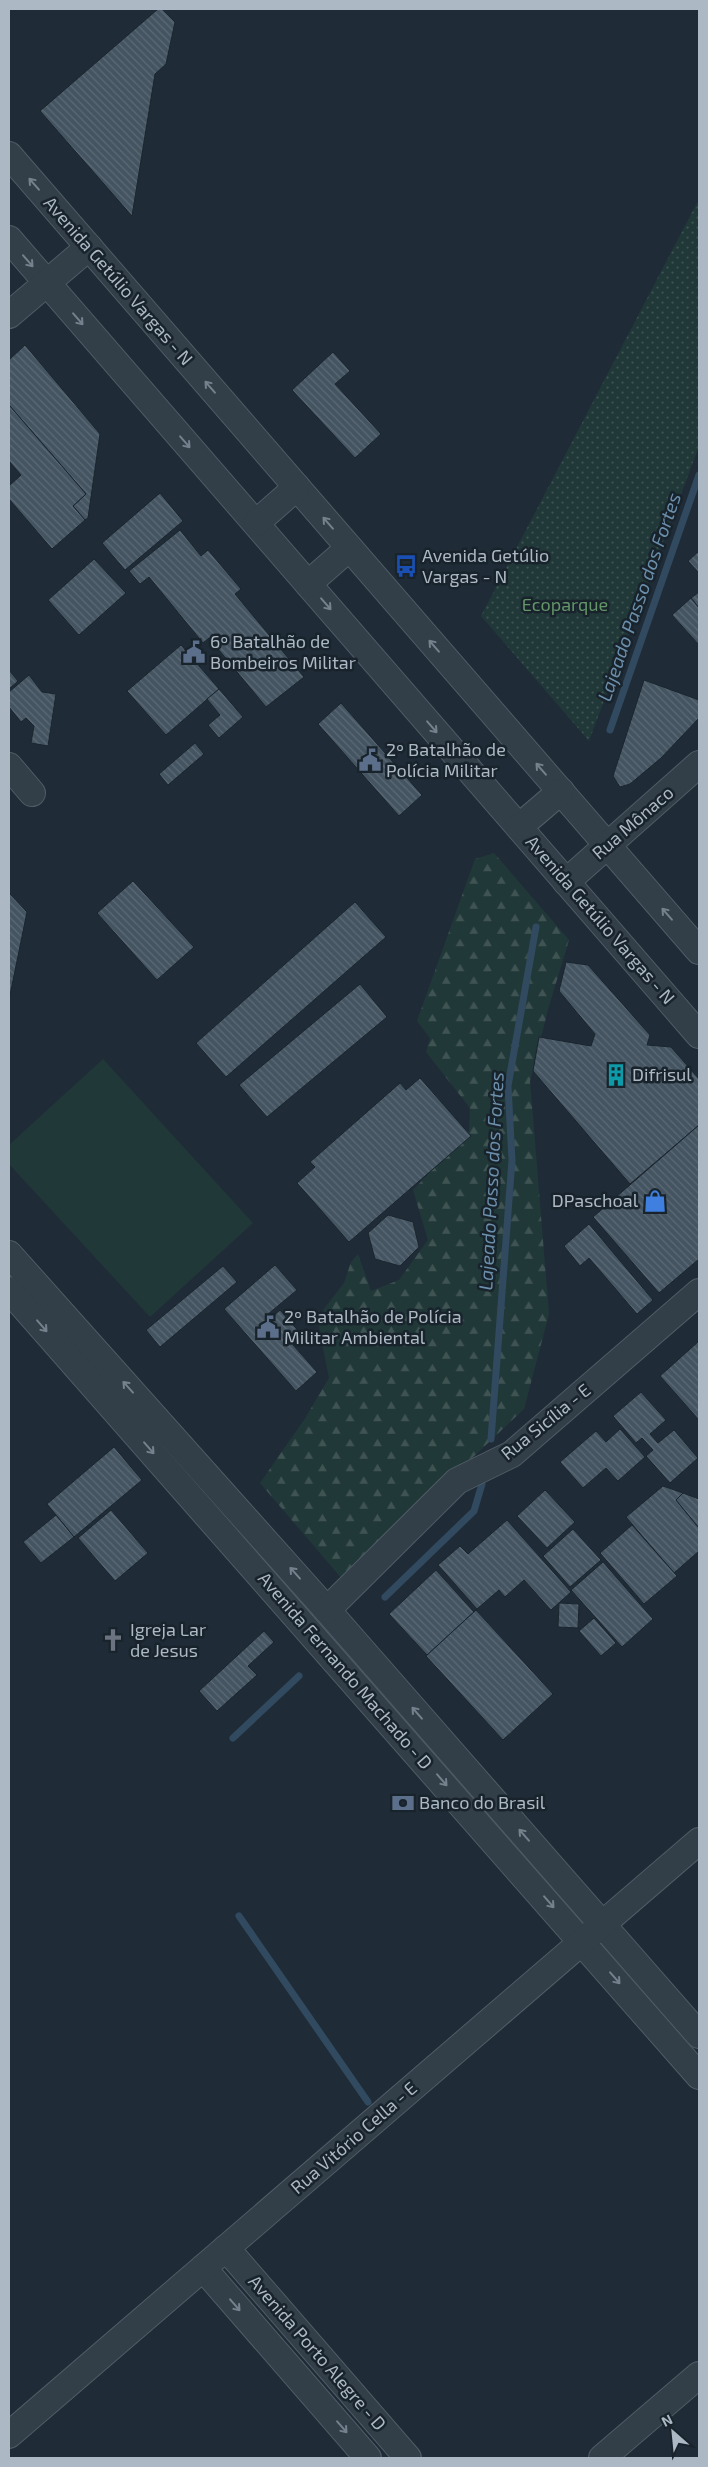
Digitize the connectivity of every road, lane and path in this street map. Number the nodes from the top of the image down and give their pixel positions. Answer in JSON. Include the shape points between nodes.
{"nodes":[{"id":1,"x":9,"y":155,"type":"edge"},
{"id":2,"x":9,"y":239,"type":"edge"},
{"id":3,"x":89,"y":247,"type":"junction"},
{"id":4,"x":46,"y":282,"type":"junction"},
{"id":5,"x":9,"y":315,"type":"edge"},
{"id":6,"x":297,"y":488,"type":"junction"},
{"id":7,"x":256,"y":523,"type":"junction"},
{"id":8,"x":350,"y":548,"type":"junction"},
{"id":9,"x":308,"y":584,"type":"junction"},
{"id":10,"x":699,"y":764,"type":"edge"},
{"id":11,"x":9,"y":766,"type":"edge"},
{"id":12,"x":560,"y":791,"type":"junction"},
{"id":13,"x":32,"y":793,"type":"dead end"},
{"id":14,"x":519,"y":827,"type":"junction"},
{"id":15,"x":607,"y":845,"type":"junction"},
{"id":16,"x":566,"y":882,"type":"junction"},
{"id":17,"x":699,"y":951,"type":"edge"},
{"id":18,"x":699,"y":1035,"type":"edge"},
{"id":19,"x":9,"y":1254,"type":"edge"},
{"id":20,"x":9,"y":1290,"type":"edge"},
{"id":21,"x":699,"y":1292,"type":"edge"},
{"id":22,"x":327,"y":1610,"type":"junction"},
{"id":23,"x":699,"y":1841,"type":"edge"},
{"id":24,"x":602,"y":1924,"type":"junction"},
{"id":25,"x":583,"y":1941,"type":"junction"},
{"id":26,"x":699,"y":2035,"type":"edge"},
{"id":27,"x":699,"y":2076,"type":"edge"},
{"id":28,"x":226,"y":2248,"type":"junction"},
{"id":29,"x":203,"y":2268,"type":"junction"},
{"id":30,"x":326,"y":2363,"type":"junction"},
{"id":31,"x":699,"y":2375,"type":"edge"},
{"id":32,"x":303,"y":2383,"type":"junction"},
{"id":33,"x":9,"y":2435,"type":"edge"},
{"id":34,"x":388,"y":2435,"type":"junction"},
{"id":35,"x":367,"y":2456,"type":"edge"},
{"id":36,"x":408,"y":2458,"type":"edge"},
{"id":37,"x":602,"y":2458,"type":"edge"}],
"edges":[{"from":3,"to":1,"type":"street","name":"Avenida Getúlio Vargas - N","one_way":true},
{"from":2,"to":4,"type":"street","name":"Avenida Getúlio Vargas - N","one_way":true},
{"from":3,"to":4,"type":"street"},
{"from":6,"to":3,"type":"street","name":"Avenida Getúlio Vargas - N","one_way":true},
{"from":4,"to":5,"type":"street"},
{"from":4,"to":7,"type":"street","name":"Avenida Getúlio Vargas - N","one_way":true},
{"from":6,"to":7,"type":"street"},
{"from":8,"to":6,"type":"street","name":"Avenida Getúlio Vargas - N","one_way":true},
{"from":7,"to":9,"type":"street","name":"Avenida Getúlio Vargas - N"},
{"from":8,"to":9,"type":"street"},
{"from":12,"to":8,"type":"street","name":"Avenida Getúlio Vargas - N","one_way":true},
{"from":9,"to":14,"type":"street","name":"Avenida Getúlio Vargas - N","one_way":true},
{"from":10,"to":15,"type":"street","name":"Rua Mônaco"},
{"from":11,"to":13,"type":"street"},
{"from":12,"to":14,"type":"street"},
{"from":12,"to":15,"type":"street","name":"Avenida Getúlio Vargas - N"},
{"from":14,"to":16,"type":"street","name":"Avenida Getúlio Vargas - N"},
{"from":15,"to":16,"type":"street","name":"Rua Mônaco"},
{"from":17,"to":15,"type":"street","name":"Avenida Getúlio Vargas - N","one_way":true},
{"from":16,"to":18,"type":"street","name":"Avenida Getúlio Vargas - N"},
{"from":22,"to":19,"type":"street","name":"Avenida Fernando Machado - D","one_way":true},
{"from":20,"to":25,"type":"street","name":"Avenida Fernando Machado - D","one_way":true},
{"from":21,"to":22,"type":"street","name":"Rua Sicília - E","via":[[512,1454],[457,1481]]},
{"from":24,"to":22,"type":"street","name":"Avenida Fernando Machado - D","one_way":true},
{"from":23,"to":24,"type":"street","name":"Rua Vitório Cella - E"},
{"from":24,"to":25,"type":"street","name":"Rua Vitório Cella - E"},
{"from":24,"to":26,"type":"street","name":"Avenida Fernando Machado - D"},
{"from":25,"to":27,"type":"street","name":"Avenida Fernando Machado - D","one_way":true},
{"from":25,"to":28,"type":"street","name":"Rua Vitório Cella - E"},
{"from":28,"to":29,"type":"street","name":"Rua Vitório Cella - E"},
{"from":28,"to":30,"type":"street","name":"Avenida Porto Alegre - D"},
{"from":29,"to":32,"type":"street","name":"Avenida Porto Alegre - D","one_way":true},
{"from":29,"to":33,"type":"street","name":"Rua Vitório Cella - E"},
{"from":30,"to":32,"type":"street"},
{"from":30,"to":34,"type":"street","name":"Avenida Porto Alegre - D"},
{"from":31,"to":37,"type":"street"},
{"from":32,"to":35,"type":"street","name":"Avenida Porto Alegre - D","one_way":true},
{"from":34,"to":35,"type":"street"},
{"from":34,"to":36,"type":"street","name":"Avenida Porto Alegre - D"}]}
